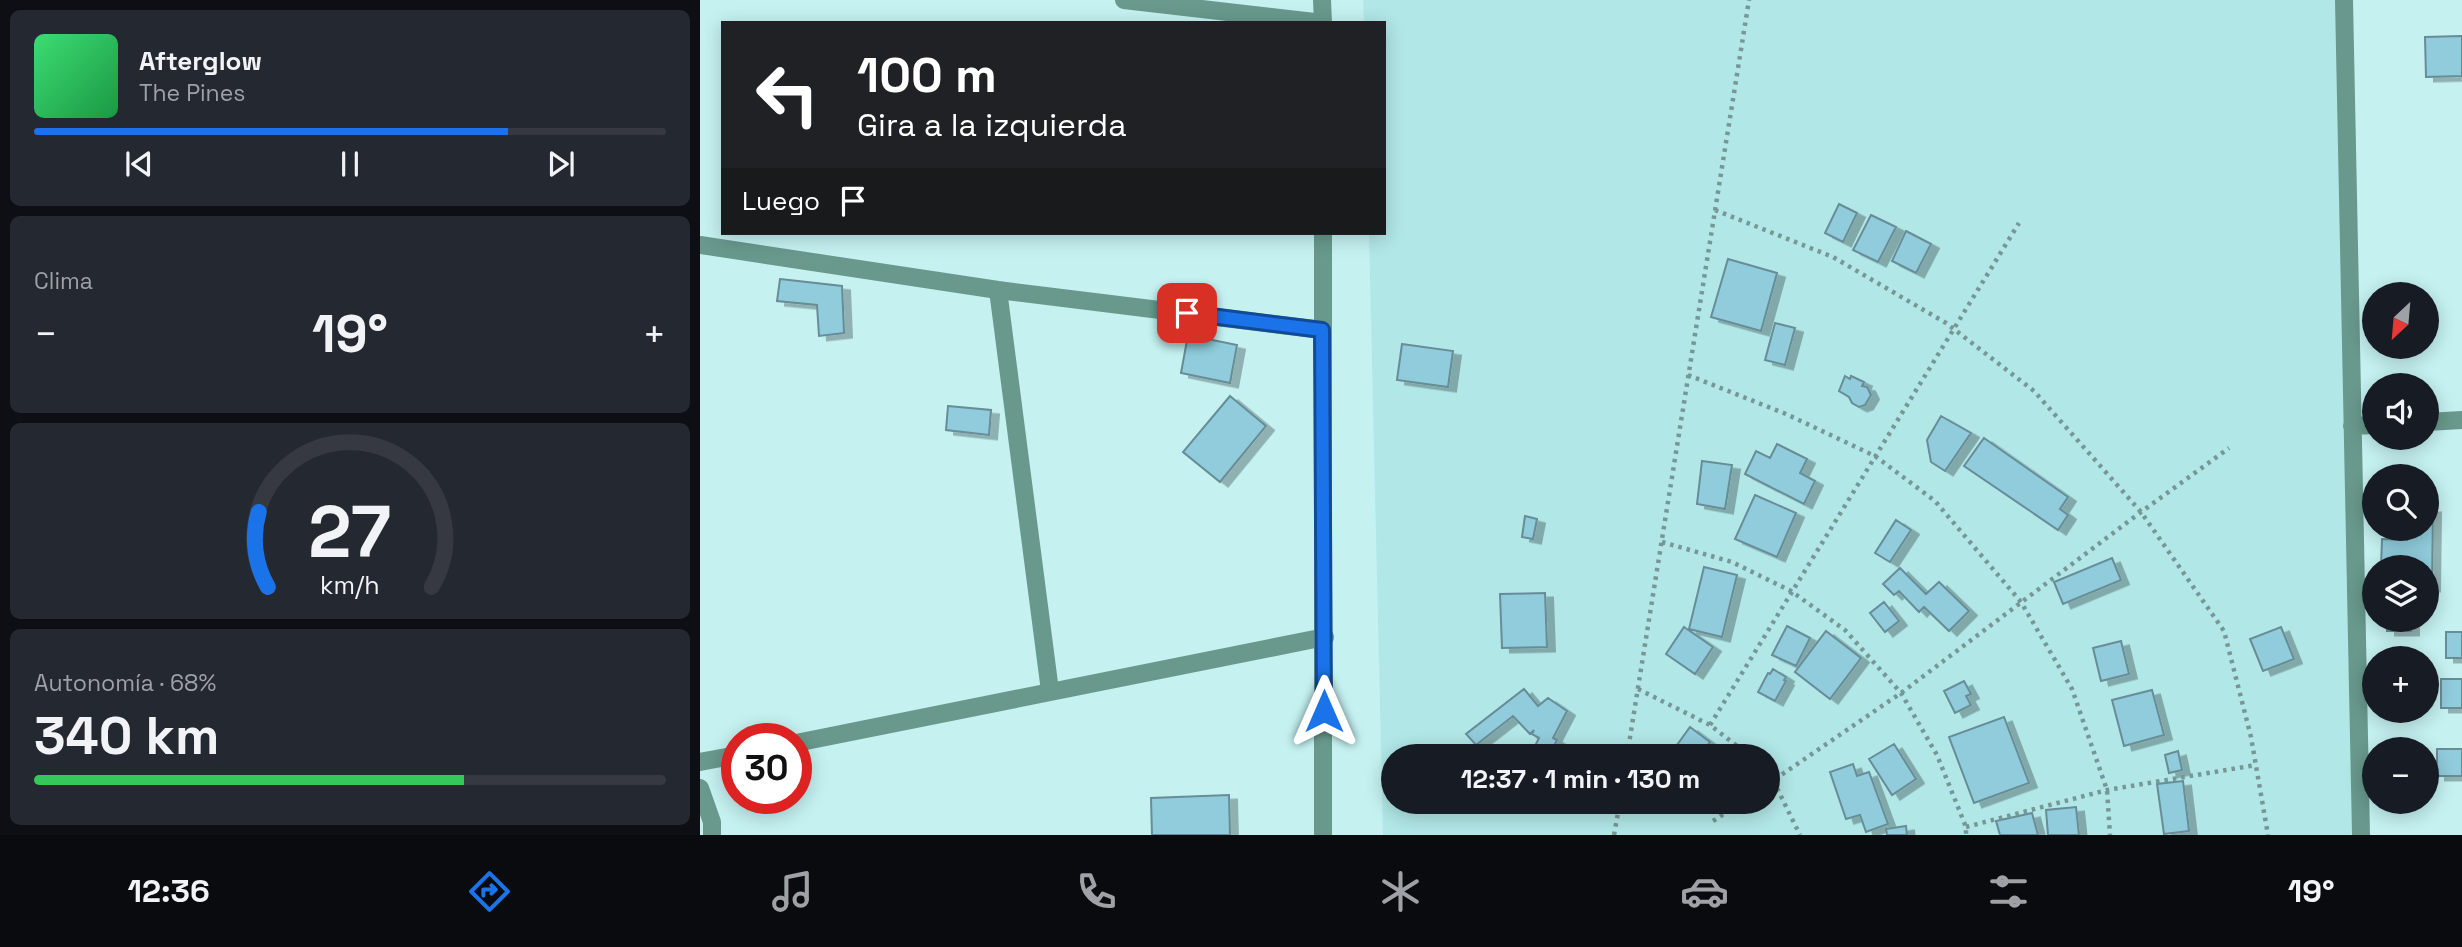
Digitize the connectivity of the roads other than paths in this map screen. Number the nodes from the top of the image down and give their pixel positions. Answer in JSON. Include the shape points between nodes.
{"nodes":[{"id":1,"x":1124,"y":0,"type":"edge"},
{"id":2,"x":1322,"y":0,"type":"edge"},
{"id":3,"x":2344,"y":0,"type":"edge"},
{"id":4,"x":1306,"y":21,"type":"edge"},
{"id":5,"x":1323,"y":21,"type":"edge"},
{"id":6,"x":1322,"y":235,"type":"edge"},
{"id":7,"x":700,"y":245,"type":"edge"},
{"id":8,"x":998,"y":290,"type":"junction"},
{"id":9,"x":1322,"y":330,"type":"junction"},
{"id":10,"x":2462,"y":421,"type":"edge"},
{"id":11,"x":2439,"y":422,"type":"edge"},
{"id":12,"x":2352,"y":426,"type":"junction"},
{"id":13,"x":2362,"y":426,"type":"edge"},
{"id":14,"x":1325,"y":637,"type":"junction"},
{"id":15,"x":1049,"y":691,"type":"junction"},
{"id":16,"x":812,"y":740,"type":"edge"},
{"id":17,"x":721,"y":758,"type":"edge"},
{"id":18,"x":700,"y":762,"type":"edge"},
{"id":19,"x":700,"y":788,"type":"edge"},
{"id":20,"x":712,"y":835,"type":"edge"},
{"id":21,"x":1323,"y":835,"type":"edge"},
{"id":22,"x":2361,"y":835,"type":"edge"}],
"edges":[{"from":1,"to":4,"type":"street"},
{"from":2,"to":5,"type":"street"},
{"from":3,"to":12,"type":"street"},
{"from":6,"to":9,"type":"street"},
{"from":7,"to":8,"type":"street"},
{"from":8,"to":9,"type":"street"},
{"from":8,"to":15,"type":"street"},
{"from":9,"to":14,"type":"street"},
{"from":10,"to":11,"type":"street"},
{"from":12,"to":13,"type":"street"},
{"from":12,"to":22,"type":"street"},
{"from":14,"to":15,"type":"street"},
{"from":14,"to":21,"type":"street"},
{"from":15,"to":16,"type":"street"},
{"from":17,"to":18,"type":"street"},
{"from":19,"to":20,"type":"street"}]}
